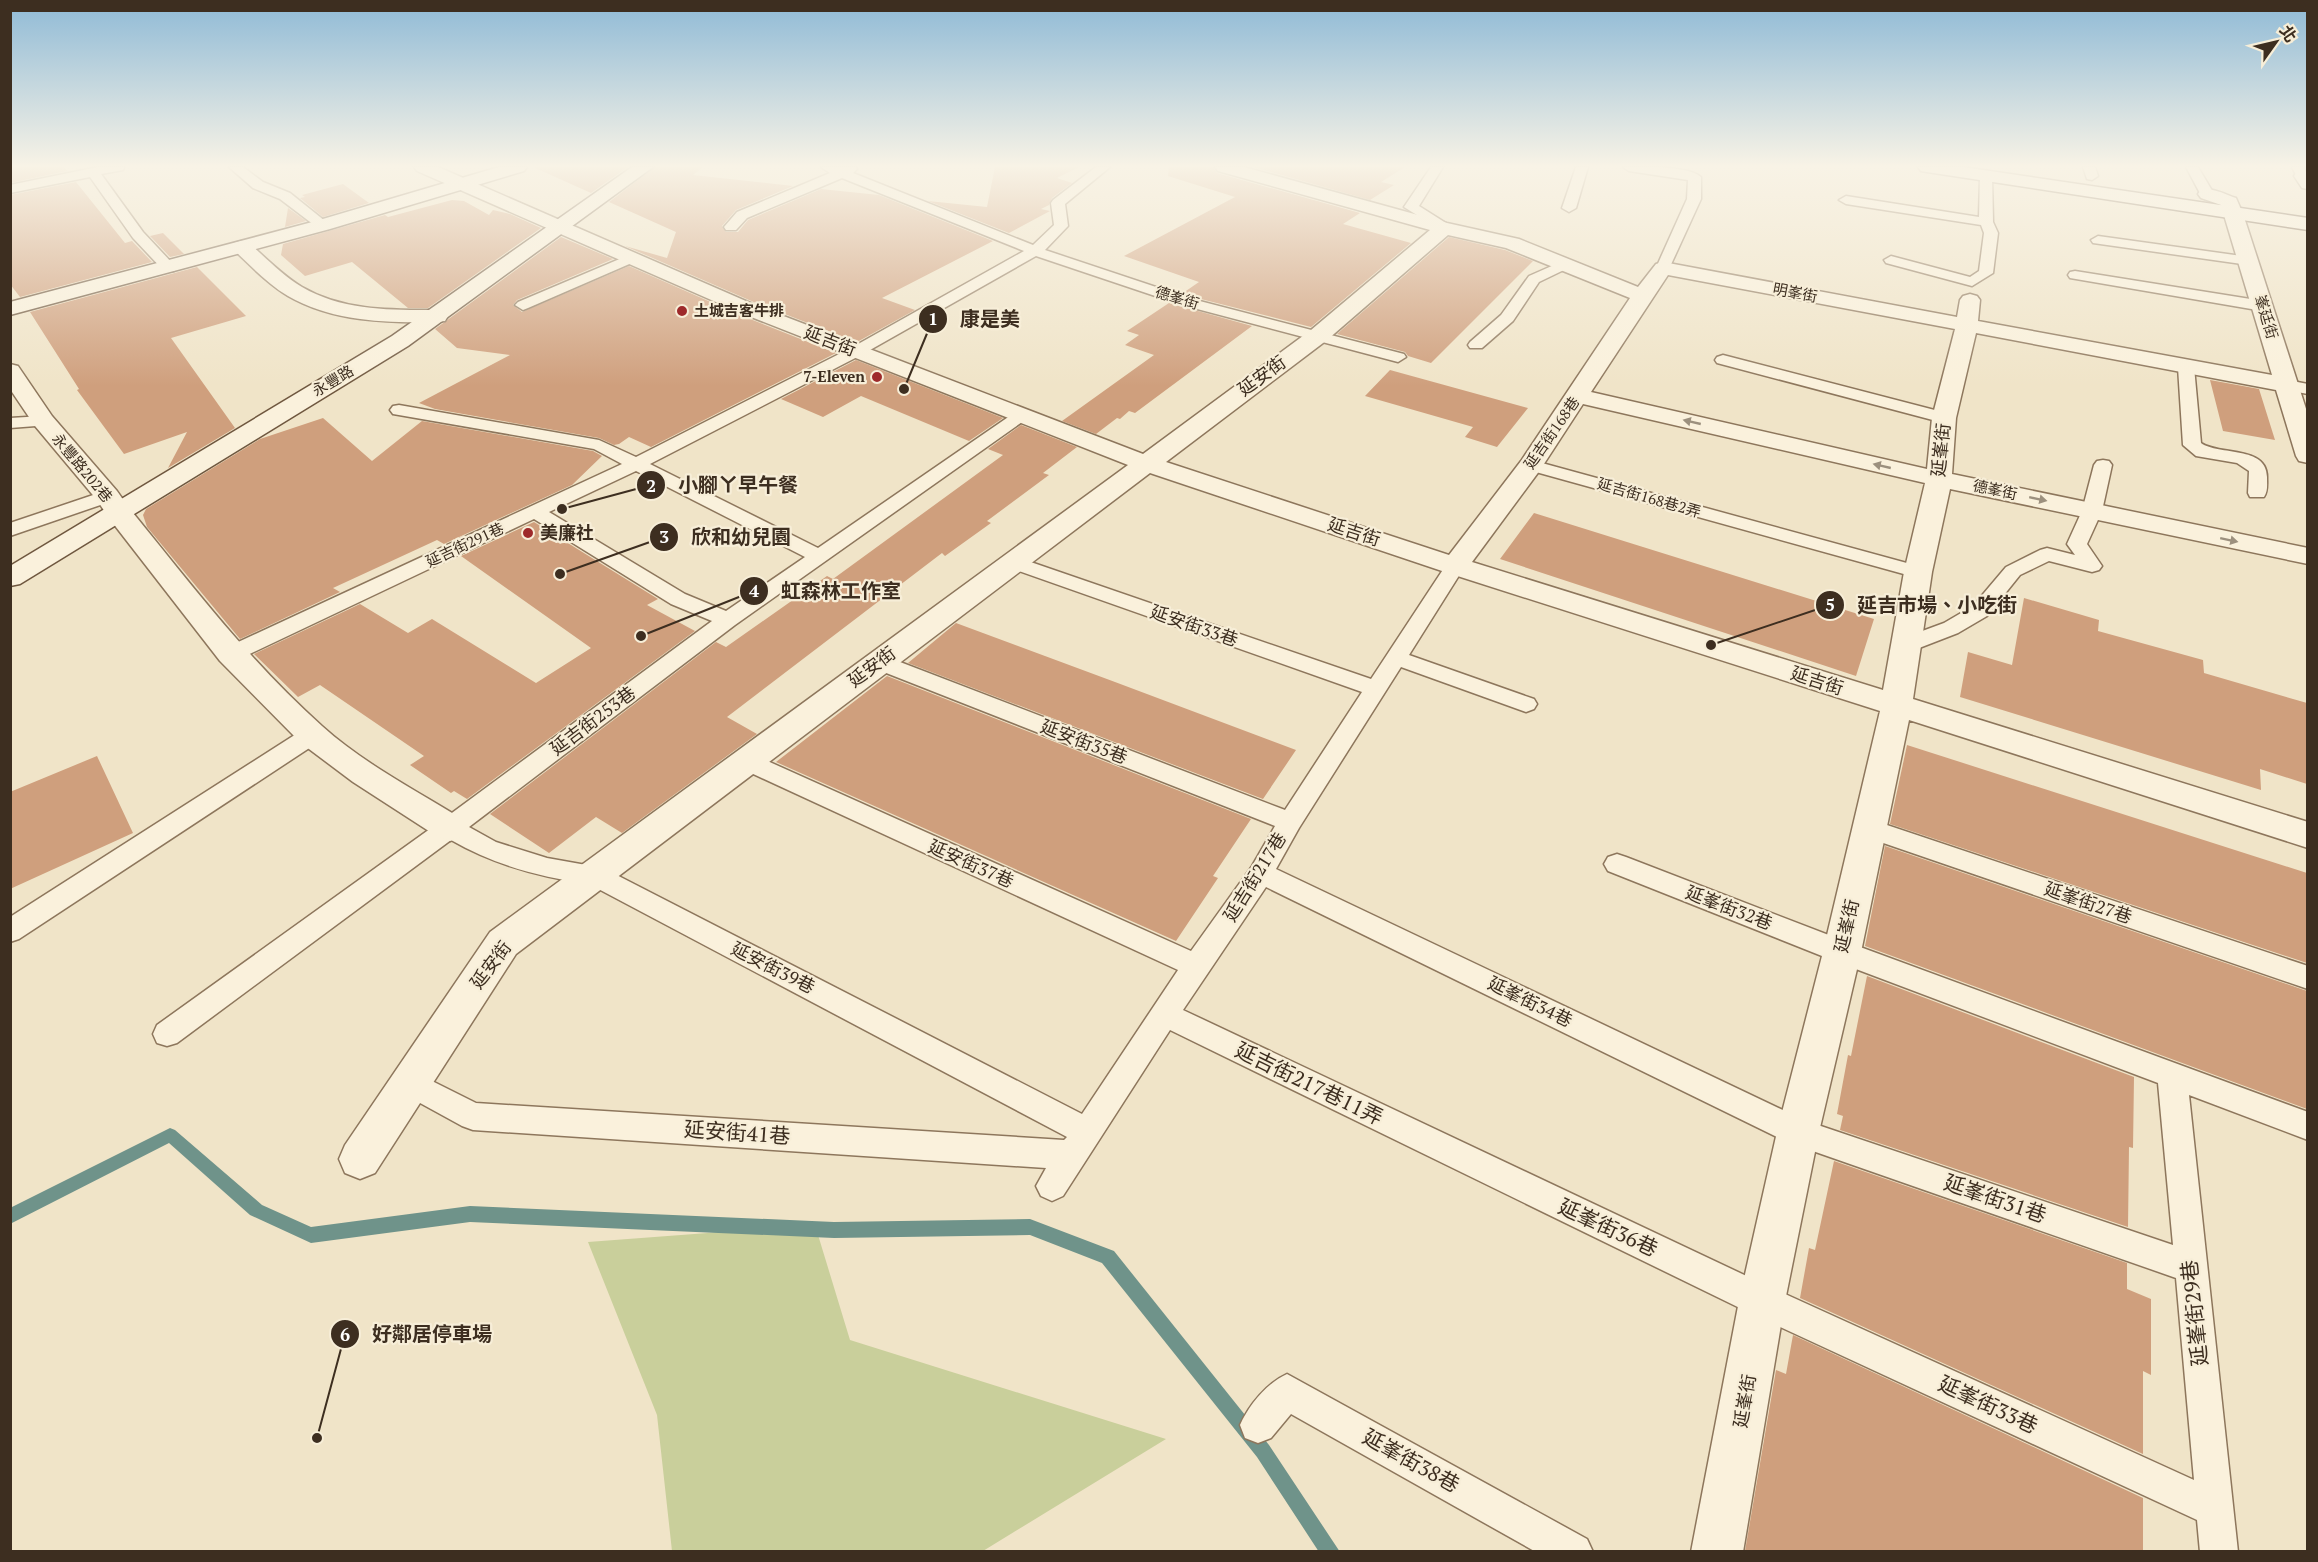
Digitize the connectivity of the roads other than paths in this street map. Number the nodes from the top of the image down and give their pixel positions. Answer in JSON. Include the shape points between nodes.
{"nodes":[{"id":1,"x":143,"y":240,"type":"edge"},
{"id":2,"x":271,"y":240,"type":"edge"},
{"id":3,"x":544,"y":240,"type":"edge"},
{"id":4,"x":585,"y":240,"type":"edge"},
{"id":5,"x":1009,"y":240,"type":"edge"},
{"id":6,"x":1047,"y":240,"type":"edge"},
{"id":7,"x":1430,"y":240,"type":"edge"},
{"id":8,"x":1498,"y":240,"type":"edge"},
{"id":9,"x":1676,"y":240,"type":"edge"},
{"id":10,"x":1990,"y":240,"type":"edge"},
{"id":11,"x":2098,"y":240,"type":"dead end"},
{"id":12,"x":2242,"y":240,"type":"edge"},
{"id":13,"x":242,"y":248,"type":"junction"},
{"id":14,"x":1035,"y":251,"type":"junction"},
{"id":15,"x":629,"y":259,"type":"junction"},
{"id":16,"x":1891,"y":260,"type":"dead end"},
{"id":17,"x":2249,"y":261,"type":"junction"},
{"id":18,"x":1563,"y":265,"type":"junction"},
{"id":19,"x":169,"y":268,"type":"junction"},
{"id":20,"x":1663,"y":268,"type":"junction"},
{"id":21,"x":2074,"y":275,"type":"dead end"},
{"id":22,"x":1642,"y":296,"type":"junction"},
{"id":23,"x":523,"y":305,"type":"dead end"},
{"id":24,"x":2263,"y":306,"type":"junction"},
{"id":25,"x":10,"y":309,"type":"edge"},
{"id":26,"x":1968,"y":313,"type":"junction"},
{"id":27,"x":437,"y":315,"type":"junction"},
{"id":28,"x":1319,"y":335,"type":"junction"},
{"id":29,"x":1476,"y":345,"type":"dead end"},
{"id":30,"x":857,"y":351,"type":"junction"},
{"id":31,"x":1398,"y":357,"type":"dead end"},
{"id":32,"x":1723,"y":360,"type":"dead end"},
{"id":33,"x":2186,"y":367,"type":"junction"},
{"id":34,"x":10,"y":371,"type":"edge"},
{"id":35,"x":2297,"y":387,"type":"edge"},
{"id":36,"x":1578,"y":396,"type":"junction"},
{"id":37,"x":399,"y":410,"type":"dead end"},
{"id":38,"x":1023,"y":415,"type":"junction"},
{"id":39,"x":1944,"y":418,"type":"junction"},
{"id":40,"x":43,"y":421,"type":"junction"},
{"id":41,"x":10,"y":423,"type":"edge"},
{"id":42,"x":2307,"y":456,"type":"edge"},
{"id":43,"x":1145,"y":463,"type":"junction"},
{"id":44,"x":636,"y":464,"type":"junction"},
{"id":45,"x":1531,"y":465,"type":"junction"},
{"id":46,"x":2103,"y":465,"type":"dead end"},
{"id":47,"x":1940,"y":479,"type":"junction"},
{"id":48,"x":2257,"y":493,"type":"dead end"},
{"id":49,"x":113,"y":504,"type":"junction"},
{"id":50,"x":2092,"y":511,"type":"junction"},
{"id":51,"x":536,"y":512,"type":"junction"},
{"id":52,"x":10,"y":530,"type":"edge"},
{"id":53,"x":819,"y":556,"type":"junction"},
{"id":54,"x":2307,"y":556,"type":"edge"},
{"id":55,"x":1012,"y":562,"type":"junction"},
{"id":56,"x":1455,"y":566,"type":"junction"},
{"id":57,"x":1918,"y":572,"type":"junction"},
{"id":58,"x":10,"y":578,"type":"edge"},
{"id":59,"x":728,"y":621,"type":"junction"},
{"id":60,"x":1906,"y":645,"type":"junction"},
{"id":61,"x":231,"y":654,"type":"junction"},
{"id":62,"x":1396,"y":658,"type":"junction"},
{"id":63,"x":879,"y":662,"type":"junction"},
{"id":64,"x":1376,"y":689,"type":"junction"},
{"id":65,"x":1526,"y":704,"type":"dead end"},
{"id":66,"x":1896,"y":707,"type":"junction"},
{"id":67,"x":312,"y":735,"type":"junction"},
{"id":68,"x":746,"y":761,"type":"junction"},
{"id":69,"x":1290,"y":822,"type":"junction"},
{"id":70,"x":450,"y":828,"type":"junction"},
{"id":71,"x":1869,"y":828,"type":"junction"},
{"id":72,"x":2307,"y":835,"type":"edge"},
{"id":73,"x":1617,"y":864,"type":"dead end"},
{"id":74,"x":1262,"y":873,"type":"junction"},
{"id":75,"x":594,"y":875,"type":"junction"},
{"id":76,"x":10,"y":931,"type":"edge"},
{"id":77,"x":1842,"y":952,"type":"junction"},
{"id":78,"x":1196,"y":966,"type":"junction"},
{"id":79,"x":2307,"y":978,"type":"edge"},
{"id":80,"x":1164,"y":1014,"type":"junction"},
{"id":81,"x":167,"y":1034,"type":"dead end"},
{"id":82,"x":2172,"y":1074,"type":"junction"},
{"id":83,"x":410,"y":1083,"type":"junction"},
{"id":84,"x":2307,"y":1126,"type":"edge"},
{"id":85,"x":1798,"y":1132,"type":"junction"},
{"id":86,"x":1079,"y":1144,"type":"junction"},
{"id":87,"x":1453,"y":1154,"type":"joint"},
{"id":88,"x":360,"y":1159,"type":"dead end"},
{"id":89,"x":1052,"y":1186,"type":"dead end"},
{"id":90,"x":2191,"y":1267,"type":"junction"},
{"id":91,"x":1762,"y":1301,"type":"junction"},
{"id":92,"x":1258,"y":1425,"type":"dead end"},
{"id":93,"x":2215,"y":1509,"type":"junction"},
{"id":94,"x":1574,"y":1551,"type":"edge"},
{"id":95,"x":1716,"y":1551,"type":"edge"},
{"id":96,"x":2219,"y":1551,"type":"edge"}],
"edges":[{"from":1,"to":19,"type":"lane"},
{"from":2,"to":13,"type":"street"},
{"from":3,"to":27,"type":"street","name":"永豐路"},
{"from":4,"to":15,"type":"street","name":"延吉街"},
{"from":5,"to":14,"type":"lane","name":"德峯街"},
{"from":6,"to":14,"type":"lane","name":"延吉街291巷"},
{"from":7,"to":28,"type":"street","name":"延安街"},
{"from":8,"to":18,"type":"street"},
{"from":9,"to":20,"type":"lane"},
{"from":10,"to":16,"type":"lane","via":[[1986,273],[1972,282]]},
{"from":11,"to":17,"type":"lane"},
{"from":12,"to":17,"type":"street","name":"峯廷街"},
{"from":13,"to":19,"type":"street"},
{"from":13,"to":27,"type":"street","via":[[297,293],[334,308],[383,316]]},
{"from":14,"to":28,"type":"lane","name":"德峯街","via":[[1187,302]]},
{"from":14,"to":30,"type":"lane","name":"延吉街291巷"},
{"from":15,"to":23,"type":"lane"},
{"from":15,"to":30,"type":"street","name":"延吉街"},
{"from":17,"to":24,"type":"street","name":"峯廷街"},
{"from":18,"to":22,"type":"street"},
{"from":18,"to":29,"type":"lane","via":[[1534,279],[1507,318]]},
{"from":19,"to":25,"type":"street"},
{"from":20,"to":22,"type":"street"},
{"from":20,"to":26,"type":"street","name":"明峯街"},
{"from":21,"to":24,"type":"lane"},
{"from":22,"to":36,"type":"street","name":"延吉街168巷"},
{"from":24,"to":35,"type":"street","name":"峯廷街"},
{"from":26,"to":33,"type":"street","name":"明峯街"},
{"from":26,"to":39,"type":"street","name":"延峯街"},
{"from":27,"to":49,"type":"street","name":"永豐路","via":[[407,342],[327,380]]},
{"from":28,"to":31,"type":"lane","name":"德峯街"},
{"from":28,"to":43,"type":"street","name":"延安街"},
{"from":30,"to":38,"type":"street","name":"延吉街"},
{"from":30,"to":44,"type":"lane","name":"延吉街291巷"},
{"from":32,"to":39,"type":"lane"},
{"from":33,"to":35,"type":"street","name":"明峯街"},
{"from":33,"to":48,"type":"lane","via":[[2192,445],[2202,452],[2242,458],[2258,469]]},
{"from":34,"to":40,"type":"street"},
{"from":35,"to":42,"type":"street","name":"峯廷街"},
{"from":36,"to":45,"type":"street","name":"延吉街168巷"},
{"from":47,"to":36,"type":"street","name":"德峯街","one_way":true},
{"from":37,"to":44,"type":"lane","via":[[600,445]]},
{"from":38,"to":43,"type":"street","name":"延吉街"},
{"from":38,"to":53,"type":"lane","name":"延吉街253巷"},
{"from":39,"to":47,"type":"street","name":"延峯街"},
{"from":40,"to":41,"type":"lane","name":"永豐路202巷"},
{"from":40,"to":49,"type":"street","name":"永豐路202巷"},
{"from":43,"to":55,"type":"street","name":"延安街"},
{"from":43,"to":56,"type":"street","name":"延吉街"},
{"from":44,"to":51,"type":"lane","name":"延吉街291巷"},
{"from":44,"to":53,"type":"lane"},
{"from":45,"to":56,"type":"street","name":"延吉街168巷"},
{"from":45,"to":57,"type":"lane","name":"延吉街168巷2弄"},
{"from":46,"to":50,"type":"lane"},
{"from":47,"to":50,"type":"street","name":"德峯街","one_way":true},
{"from":47,"to":57,"type":"street","name":"延峯街"},
{"from":49,"to":52,"type":"lane"},
{"from":49,"to":58,"type":"street","name":"永豐路"},
{"from":49,"to":61,"type":"street","name":"永豐路202巷"},
{"from":50,"to":54,"type":"street","name":"德峯街","one_way":true},
{"from":50,"to":60,"type":"lane","via":[[2077,544],[2092,566],[2047,554],[2013,571],[1980,611],[1951,628]]},
{"from":51,"to":59,"type":"lane","via":[[678,598]]},
{"from":51,"to":61,"type":"lane","name":"延吉街291巷"},
{"from":53,"to":59,"type":"lane","name":"延吉街253巷"},
{"from":55,"to":63,"type":"street","name":"延安街"},
{"from":55,"to":64,"type":"lane","name":"延安街33巷"},
{"from":56,"to":62,"type":"lane","name":"延吉街217巷"},
{"from":56,"to":66,"type":"street","name":"延吉街"},
{"from":57,"to":60,"type":"street","name":"延峯街"},
{"from":59,"to":70,"type":"lane","name":"延吉街253巷"},
{"from":60,"to":66,"type":"street","name":"延峯街"},
{"from":61,"to":67,"type":"street","name":"永豐路202巷"},
{"from":62,"to":64,"type":"lane","name":"延吉街217巷"},
{"from":62,"to":65,"type":"lane"},
{"from":63,"to":68,"type":"street","name":"延安街"},
{"from":63,"to":69,"type":"lane","name":"延安街35巷"},
{"from":64,"to":69,"type":"lane","name":"延吉街217巷"},
{"from":66,"to":71,"type":"street","name":"延峯街"},
{"from":66,"to":72,"type":"street","name":"延吉街"},
{"from":67,"to":70,"type":"street","name":"永豐路202巷"},
{"from":67,"to":76,"type":"lane"},
{"from":68,"to":75,"type":"street","name":"延安街"},
{"from":68,"to":78,"type":"lane","name":"延安街37巷"},
{"from":69,"to":74,"type":"lane","name":"延吉街217巷"},
{"from":70,"to":75,"type":"lane","name":"延安街39巷","via":[[487,849],[547,868]]},
{"from":70,"to":81,"type":"lane","name":"延吉街253巷"},
{"from":71,"to":77,"type":"street","name":"延峯街"},
{"from":71,"to":79,"type":"lane","name":"延峯街27巷"},
{"from":73,"to":77,"type":"lane","name":"延峯街32巷"},
{"from":74,"to":78,"type":"lane","name":"延吉街217巷"},
{"from":74,"to":85,"type":"lane","name":"延峯街34巷"},
{"from":75,"to":83,"type":"street","name":"延安街","via":[[503,943]]},
{"from":75,"to":86,"type":"lane","name":"延安街39巷"},
{"from":77,"to":82,"type":"lane"},
{"from":77,"to":85,"type":"street","name":"延峯街"},
{"from":78,"to":80,"type":"lane","name":"延吉街217巷"},
{"from":80,"to":86,"type":"lane","name":"延吉街217巷"},
{"from":80,"to":87,"type":"lane","name":"延吉街217巷11弄"},
{"from":82,"to":84,"type":"lane"},
{"from":82,"to":90,"type":"lane","name":"延峯街29巷"},
{"from":83,"to":86,"type":"lane","name":"延安街41巷","via":[[473,1116]]},
{"from":83,"to":88,"type":"street","name":"延安街"},
{"from":85,"to":90,"type":"lane","name":"延峯街31巷"},
{"from":85,"to":91,"type":"street","name":"延峯街"},
{"from":86,"to":89,"type":"lane","name":"延吉街217巷"},
{"from":87,"to":91,"type":"lane","name":"延峯街36巷"},
{"from":90,"to":93,"type":"lane","name":"延峯街29巷"},
{"from":91,"to":93,"type":"lane","name":"延峯街33巷"},
{"from":91,"to":95,"type":"street","name":"延峯街"},
{"from":92,"to":94,"type":"lane","name":"延峯街38巷","via":[[1287,1392]]},
{"from":93,"to":96,"type":"lane","name":"延峯街29巷"}]}
